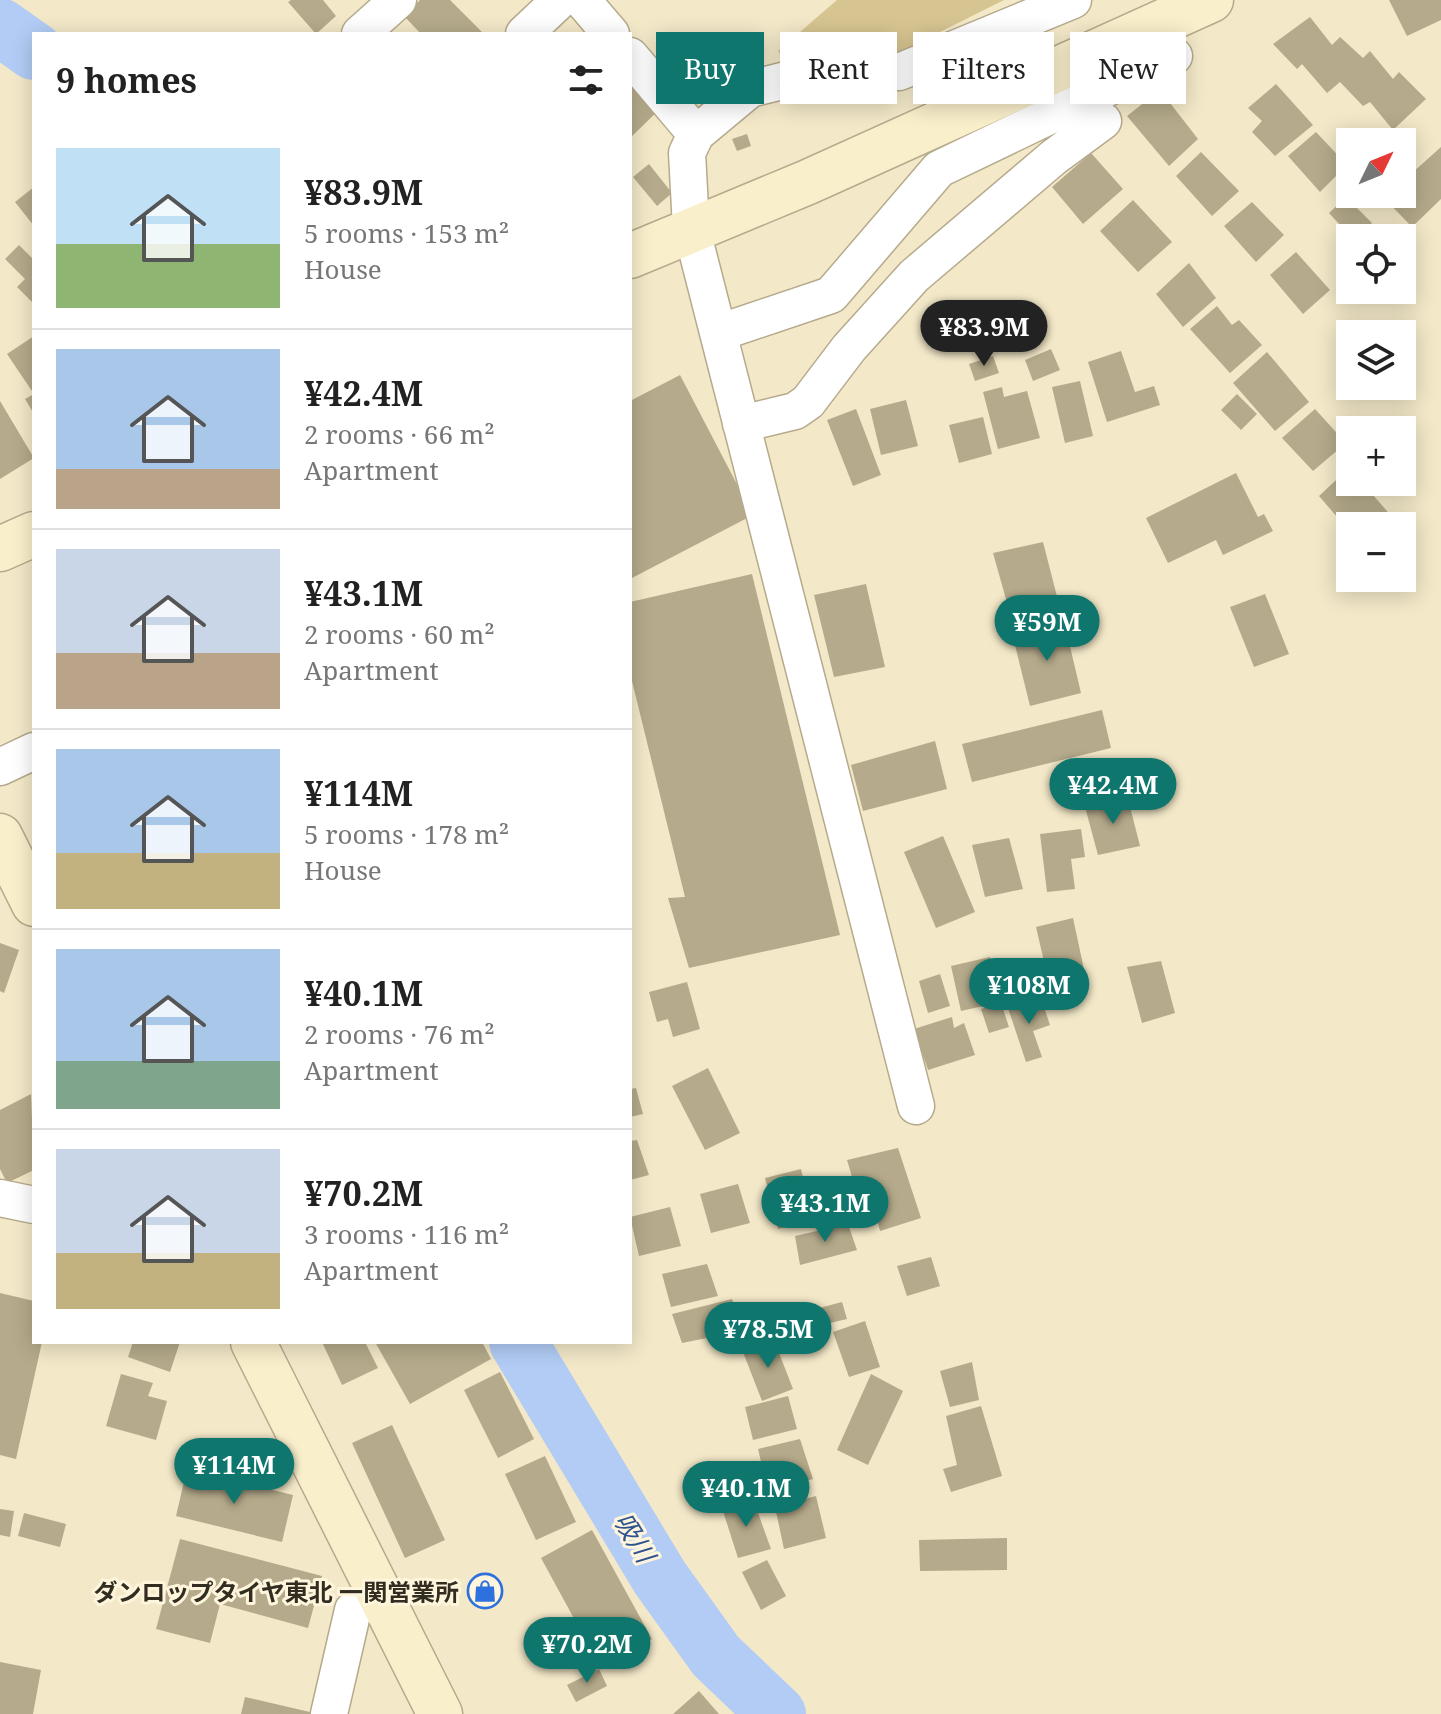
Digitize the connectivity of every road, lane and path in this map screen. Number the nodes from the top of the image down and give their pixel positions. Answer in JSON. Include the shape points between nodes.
{"nodes":[{"id":1,"x":398,"y":0,"type":"edge"},
{"id":2,"x":560,"y":0,"type":"edge"},
{"id":3,"x":582,"y":0,"type":"edge"},
{"id":4,"x":1073,"y":0,"type":"edge"},
{"id":5,"x":1211,"y":0,"type":"edge"},
{"id":6,"x":362,"y":32,"type":"edge"},
{"id":7,"x":526,"y":32,"type":"edge"},
{"id":8,"x":609,"y":32,"type":"edge"},
{"id":9,"x":632,"y":58,"type":"edge"},
{"id":10,"x":1074,"y":104,"type":"edge"},
{"id":11,"x":1103,"y":121,"type":"dead end"},
{"id":12,"x":696,"y":134,"type":"junction"},
{"id":13,"x":691,"y":227,"type":"junction"},
{"id":14,"x":632,"y":255,"type":"edge"},
{"id":15,"x":718,"y":333,"type":"junction"},
{"id":16,"x":741,"y":424,"type":"junction"},
{"id":17,"x":32,"y":535,"type":"edge"},
{"id":18,"x":0,"y":549,"type":"edge"},
{"id":19,"x":32,"y":752,"type":"edge"},
{"id":20,"x":0,"y":767,"type":"edge"},
{"id":21,"x":0,"y":836,"type":"edge"},
{"id":22,"x":32,"y":900,"type":"edge"},
{"id":23,"x":916,"y":1106,"type":"dead end"},
{"id":24,"x":0,"y":1198,"type":"edge"},
{"id":25,"x":32,"y":1205,"type":"edge"},
{"id":26,"x":254,"y":1344,"type":"edge"},
{"id":27,"x":377,"y":1594,"type":"junction"},
{"id":28,"x":329,"y":1714,"type":"edge"},
{"id":29,"x":440,"y":1714,"type":"edge"}],
"edges":[{"from":1,"to":6,"type":"street"},
{"from":2,"to":7,"type":"street"},
{"from":3,"to":8,"type":"street"},
{"from":4,"to":12,"type":"street","via":[[899,72],[798,77],[750,89]]},
{"from":5,"to":13,"type":"street","via":[[808,182]]},
{"from":9,"to":12,"type":"street"},
{"from":10,"to":15,"type":"street","via":[[939,169],[831,295]]},
{"from":11,"to":16,"type":"street","via":[[914,276],[808,402],[795,411]]},
{"from":12,"to":13,"type":"street","via":[[687,153]]},
{"from":13,"to":14,"type":"street"},
{"from":13,"to":15,"type":"street"},
{"from":15,"to":16,"type":"street"},
{"from":16,"to":23,"type":"street"},
{"from":17,"to":18,"type":"street"},
{"from":19,"to":20,"type":"street"},
{"from":21,"to":22,"type":"street"},
{"from":24,"to":25,"type":"street"},
{"from":26,"to":27,"type":"street"},
{"from":27,"to":28,"type":"street","via":[[353,1610]]},
{"from":27,"to":29,"type":"street"}]}
